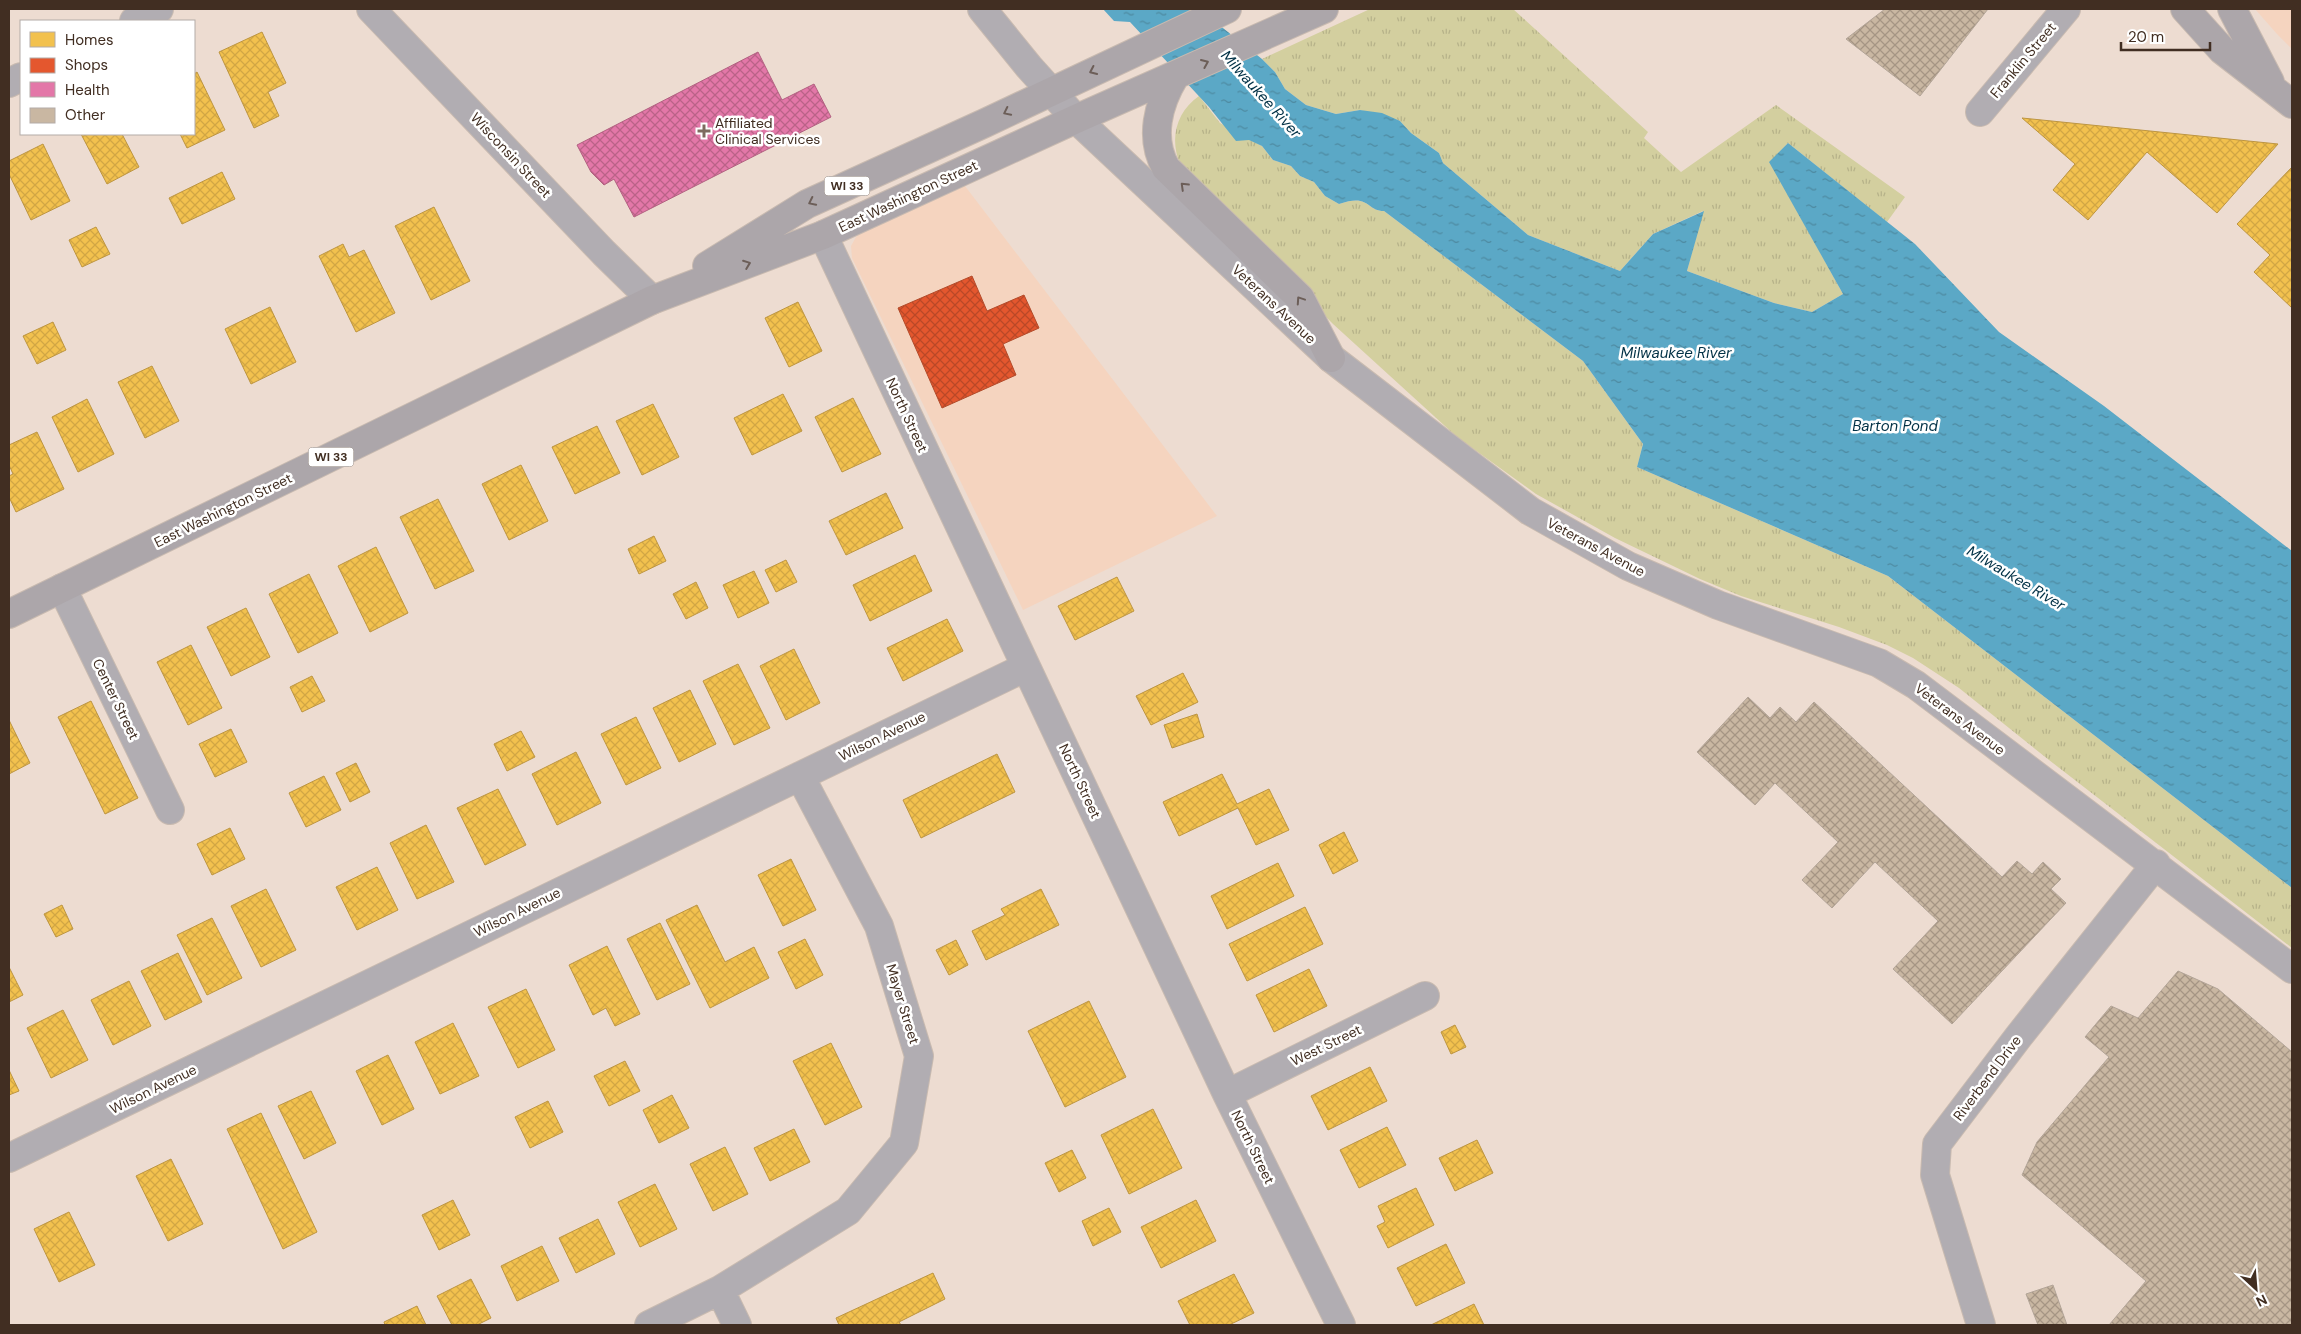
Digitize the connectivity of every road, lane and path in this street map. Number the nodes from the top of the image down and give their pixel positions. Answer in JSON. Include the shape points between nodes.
{"nodes":[{"id":1,"x":159,"y":9,"type":"edge"},
{"id":2,"x":372,"y":9,"type":"edge"},
{"id":3,"x":982,"y":9,"type":"edge"},
{"id":4,"x":1227,"y":9,"type":"edge"},
{"id":5,"x":1324,"y":9,"type":"edge"},
{"id":6,"x":2066,"y":9,"type":"edge"},
{"id":7,"x":2185,"y":9,"type":"edge"},
{"id":8,"x":2232,"y":9,"type":"edge"},
{"id":9,"x":136,"y":20,"type":"edge"},
{"id":10,"x":1167,"y":83,"type":"junction"},
{"id":11,"x":1051,"y":91,"type":"junction"},
{"id":12,"x":2282,"y":96,"type":"edge"},
{"id":13,"x":1980,"y":112,"type":"dead end"},
{"id":14,"x":1076,"y":119,"type":"junction"},
{"id":15,"x":823,"y":235,"type":"junction"},
{"id":16,"x":652,"y":300,"type":"junction"},
{"id":17,"x":1332,"y":358,"type":"junction"},
{"id":18,"x":62,"y":588,"type":"junction"},
{"id":19,"x":9,"y":614,"type":"edge"},
{"id":20,"x":1026,"y":667,"type":"junction"},
{"id":21,"x":800,"y":776,"type":"junction"},
{"id":22,"x":170,"y":810,"type":"dead end"},
{"id":23,"x":2156,"y":864,"type":"junction"},
{"id":24,"x":2292,"y":969,"type":"edge"},
{"id":25,"x":1425,"y":996,"type":"dead end"},
{"id":26,"x":1227,"y":1094,"type":"junction"},
{"id":27,"x":9,"y":1158,"type":"edge"},
{"id":28,"x":720,"y":1290,"type":"junction"},
{"id":29,"x":649,"y":1325,"type":"edge"},
{"id":30,"x":737,"y":1325,"type":"edge"},
{"id":31,"x":1341,"y":1325,"type":"edge"},
{"id":32,"x":1981,"y":1325,"type":"edge"}],
"edges":[{"from":1,"to":9,"type":"street"},
{"from":2,"to":16,"type":"street","name":"Wisconsin Street"},
{"from":3,"to":11,"type":"street","name":"Veterans Avenue"},
{"from":4,"to":11,"type":"main road","name":"East Washington Street","number":"WI 33","one_way":true},
{"from":10,"to":5,"type":"main road","number":"WI 33","one_way":true},
{"from":6,"to":13,"type":"street","name":"Franklin Street"},
{"from":7,"to":12,"type":"main road","via":[[2222,50]]},
{"from":8,"to":12,"type":"main road"},
{"from":10,"to":14,"type":"main road","name":"East Washington Street","number":"WI 33"},
{"from":17,"to":10,"type":"main road","one_way":true,"via":[[1300,298],[1166,168],[1159,155],[1156,137]]},
{"from":11,"to":14,"type":"street","name":"Veterans Avenue"},
{"from":11,"to":16,"type":"main road","name":"East Washington Street","number":"WI 33","one_way":true,"via":[[807,204]]},
{"from":14,"to":15,"type":"main road","name":"East Washington Street","number":"WI 33"},
{"from":14,"to":17,"type":"street","name":"Veterans Avenue"},
{"from":16,"to":15,"type":"main road","name":"East Washington Street","number":"WI 33","one_way":true},
{"from":15,"to":20,"type":"street","name":"North Street"},
{"from":16,"to":18,"type":"main road","name":"East Washington Street","number":"WI 33"},
{"from":17,"to":23,"type":"street","name":"Veterans Avenue","via":[[1530,511],[1628,566],[1718,605],[1879,663],[1916,686]]},
{"from":18,"to":19,"type":"main road","name":"East Washington Street","number":"WI 33"},
{"from":18,"to":22,"type":"street","name":"Center Street"},
{"from":20,"to":21,"type":"street","name":"Wilson Avenue"},
{"from":20,"to":26,"type":"street","name":"North Street"},
{"from":21,"to":27,"type":"street","name":"Wilson Avenue"},
{"from":21,"to":28,"type":"street","name":"Mayer Street","via":[[880,926],[919,1056],[904,1143],[848,1211]]},
{"from":23,"to":24,"type":"street","name":"Veterans Avenue"},
{"from":23,"to":32,"type":"street","name":"Riverbend Drive","via":[[1937,1144],[1935,1175]]},
{"from":25,"to":26,"type":"street","name":"West Street"},
{"from":26,"to":31,"type":"street","name":"North Street"},
{"from":28,"to":29,"type":"street","name":"Mayer Street"},
{"from":28,"to":30,"type":"street"}]}
